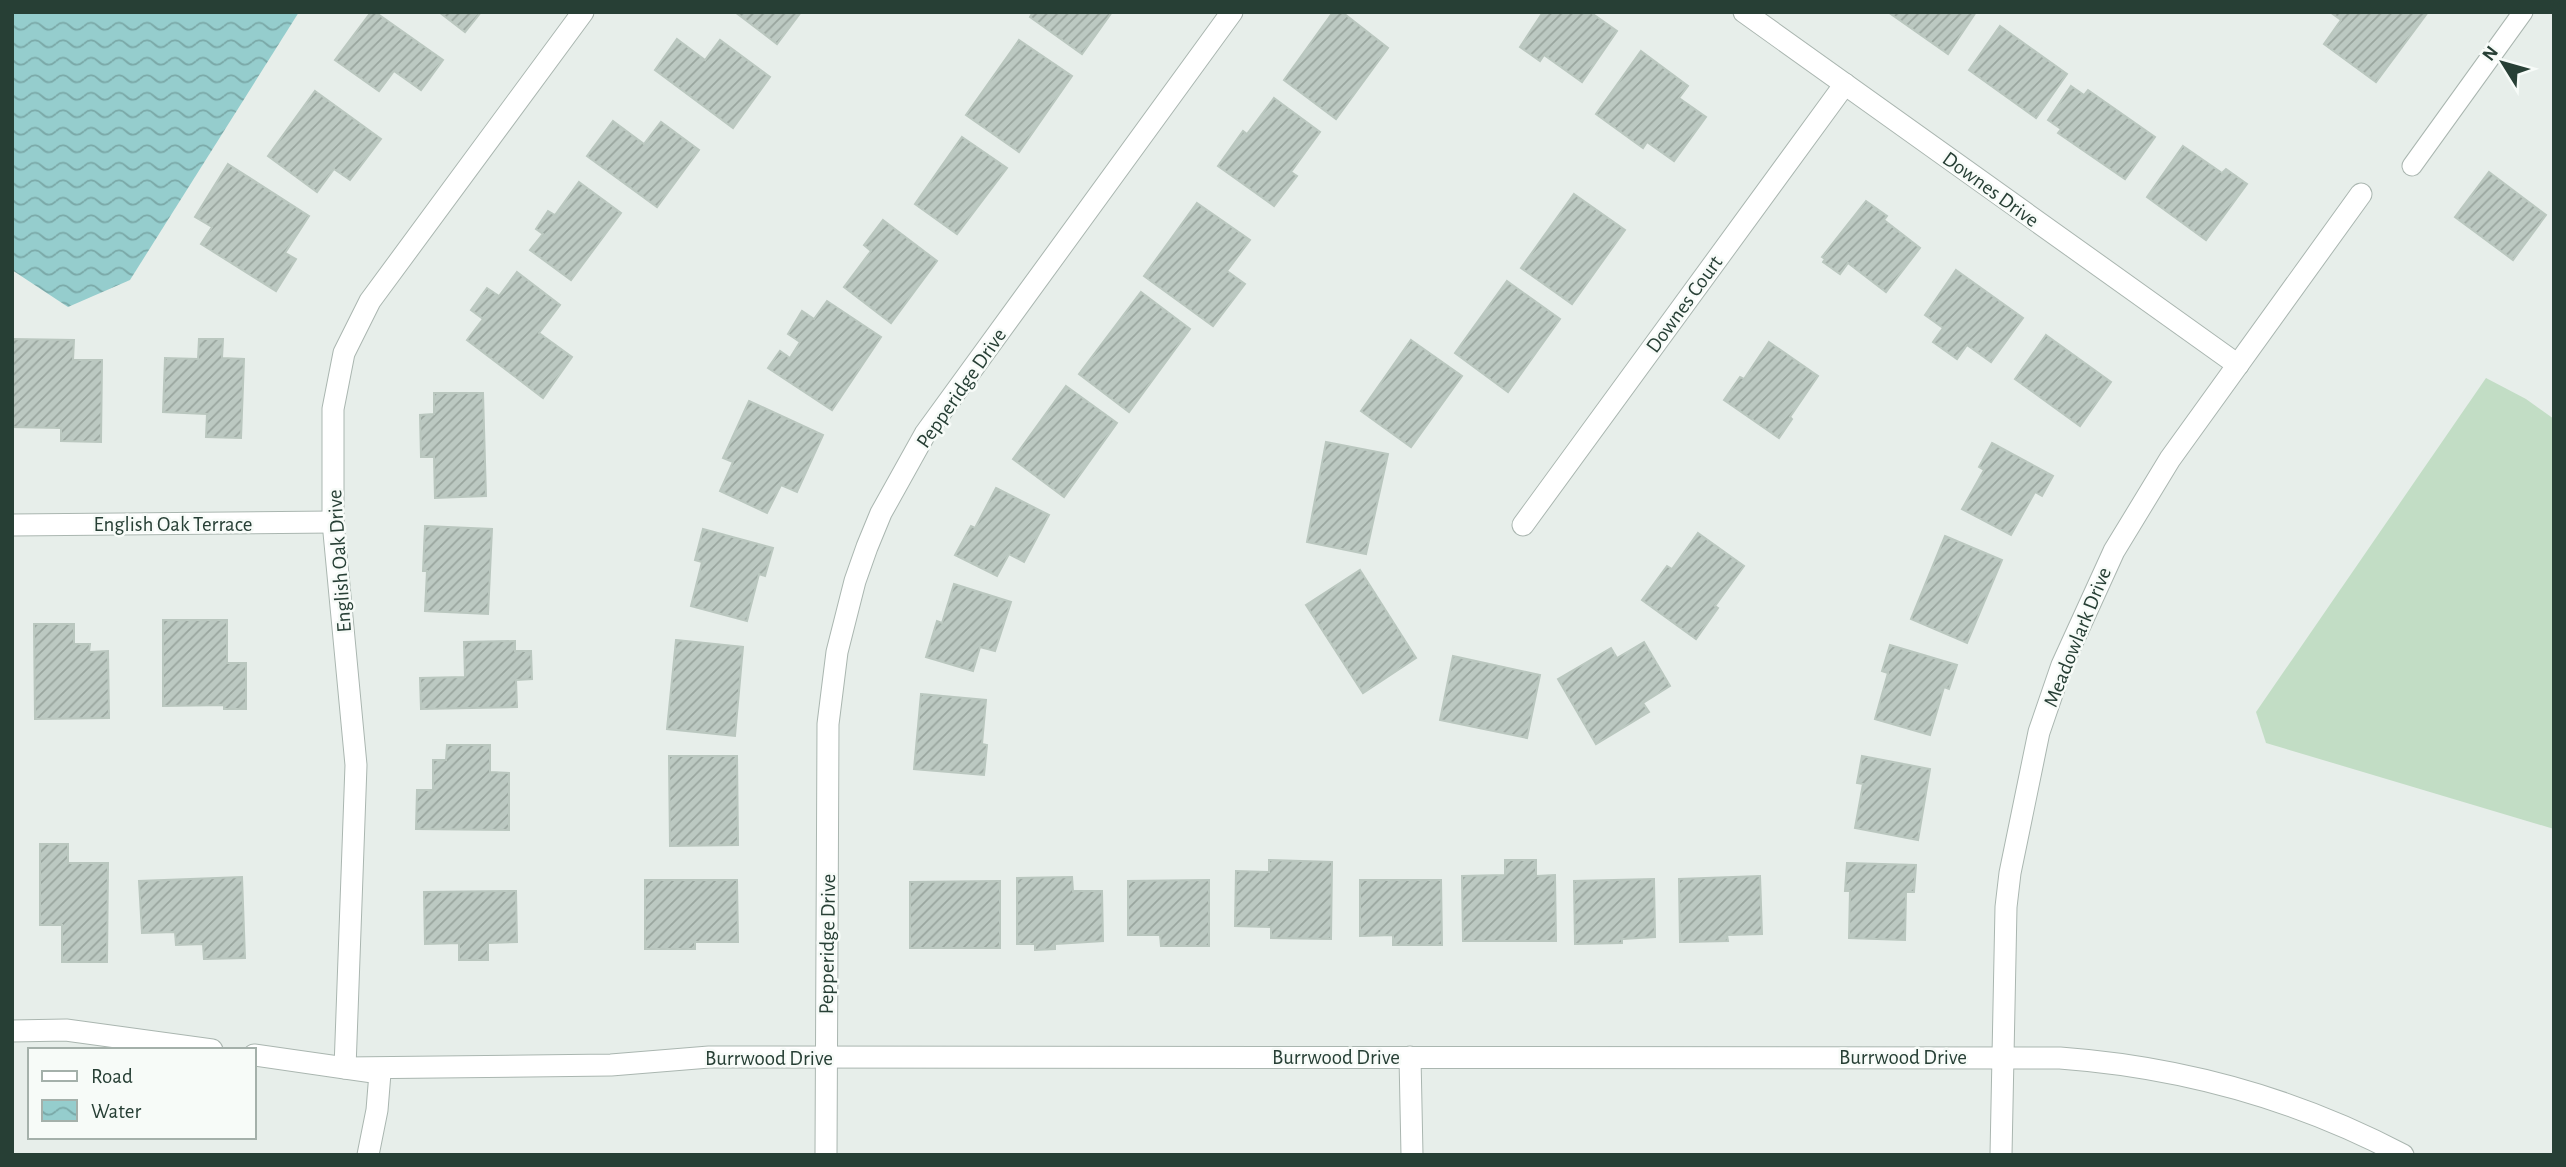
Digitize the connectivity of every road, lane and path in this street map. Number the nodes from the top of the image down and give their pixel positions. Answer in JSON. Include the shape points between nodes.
{"nodes":[{"id":1,"x":583,"y":12,"type":"edge"},
{"id":2,"x":1232,"y":12,"type":"edge"},
{"id":3,"x":1744,"y":12,"type":"edge"},
{"id":4,"x":2523,"y":12,"type":"edge"},
{"id":5,"x":1845,"y":84,"type":"junction"},
{"id":6,"x":2412,"y":166,"type":"dead end"},
{"id":7,"x":2361,"y":194,"type":"dead end"},
{"id":8,"x":2238,"y":365,"type":"junction"},
{"id":9,"x":333,"y":523,"type":"junction"},
{"id":10,"x":12,"y":525,"type":"edge"},
{"id":11,"x":1523,"y":525,"type":"dead end"},
{"id":12,"x":12,"y":1031,"type":"edge"},
{"id":13,"x":197,"y":1048,"type":"edge"},
{"id":14,"x":256,"y":1055,"type":"edge"},
{"id":15,"x":2003,"y":1056,"type":"junction"},
{"id":16,"x":825,"y":1057,"type":"junction"},
{"id":17,"x":1410,"y":1058,"type":"junction"},
{"id":18,"x":345,"y":1068,"type":"junction"},
{"id":19,"x":368,"y":1155,"type":"edge"},
{"id":20,"x":826,"y":1155,"type":"edge"},
{"id":21,"x":1412,"y":1155,"type":"edge"},
{"id":22,"x":2001,"y":1155,"type":"edge"},
{"id":23,"x":2403,"y":1155,"type":"edge"}],
"edges":[{"from":1,"to":9,"type":"street","name":"English Oak Drive","via":[[370,301],[349,342],[333,409]]},
{"from":2,"to":16,"type":"street","name":"Pepperidge Drive","via":[[925,434],[867,547],[836,652],[828,724]]},
{"from":3,"to":5,"type":"street","name":"Downes Drive"},
{"from":4,"to":6,"type":"lane"},
{"from":5,"to":8,"type":"street","name":"Downes Drive"},
{"from":5,"to":11,"type":"street","name":"Downes Court"},
{"from":7,"to":8,"type":"street","name":"Meadowlark Drive"},
{"from":8,"to":15,"type":"street","name":"Meadowlark Drive","via":[[2170,459],[2118,543],[2075,634],[2043,721],[2006,907]]},
{"from":9,"to":10,"type":"street","name":"English Oak Terrace"},
{"from":9,"to":18,"type":"street","name":"English Oak Drive","via":[[356,765]]},
{"from":12,"to":13,"type":"street","via":[[66,1030]]},
{"from":14,"to":18,"type":"street","name":"Burrwood Drive"},
{"from":15,"to":17,"type":"street","name":"Burrwood Drive"},
{"from":15,"to":22,"type":"street","name":"Meadowlark Drive"},
{"from":15,"to":23,"type":"street","name":"Burrwood Drive","via":[[2112,1062],[2235,1086],[2321,1116]]},
{"from":16,"to":17,"type":"street","name":"Burrwood Drive"},
{"from":16,"to":18,"type":"street","name":"Burrwood Drive"},
{"from":16,"to":20,"type":"street","name":"Pepperidge Drive"},
{"from":17,"to":21,"type":"street"},
{"from":18,"to":19,"type":"street","via":[[380,1073]]}]}
